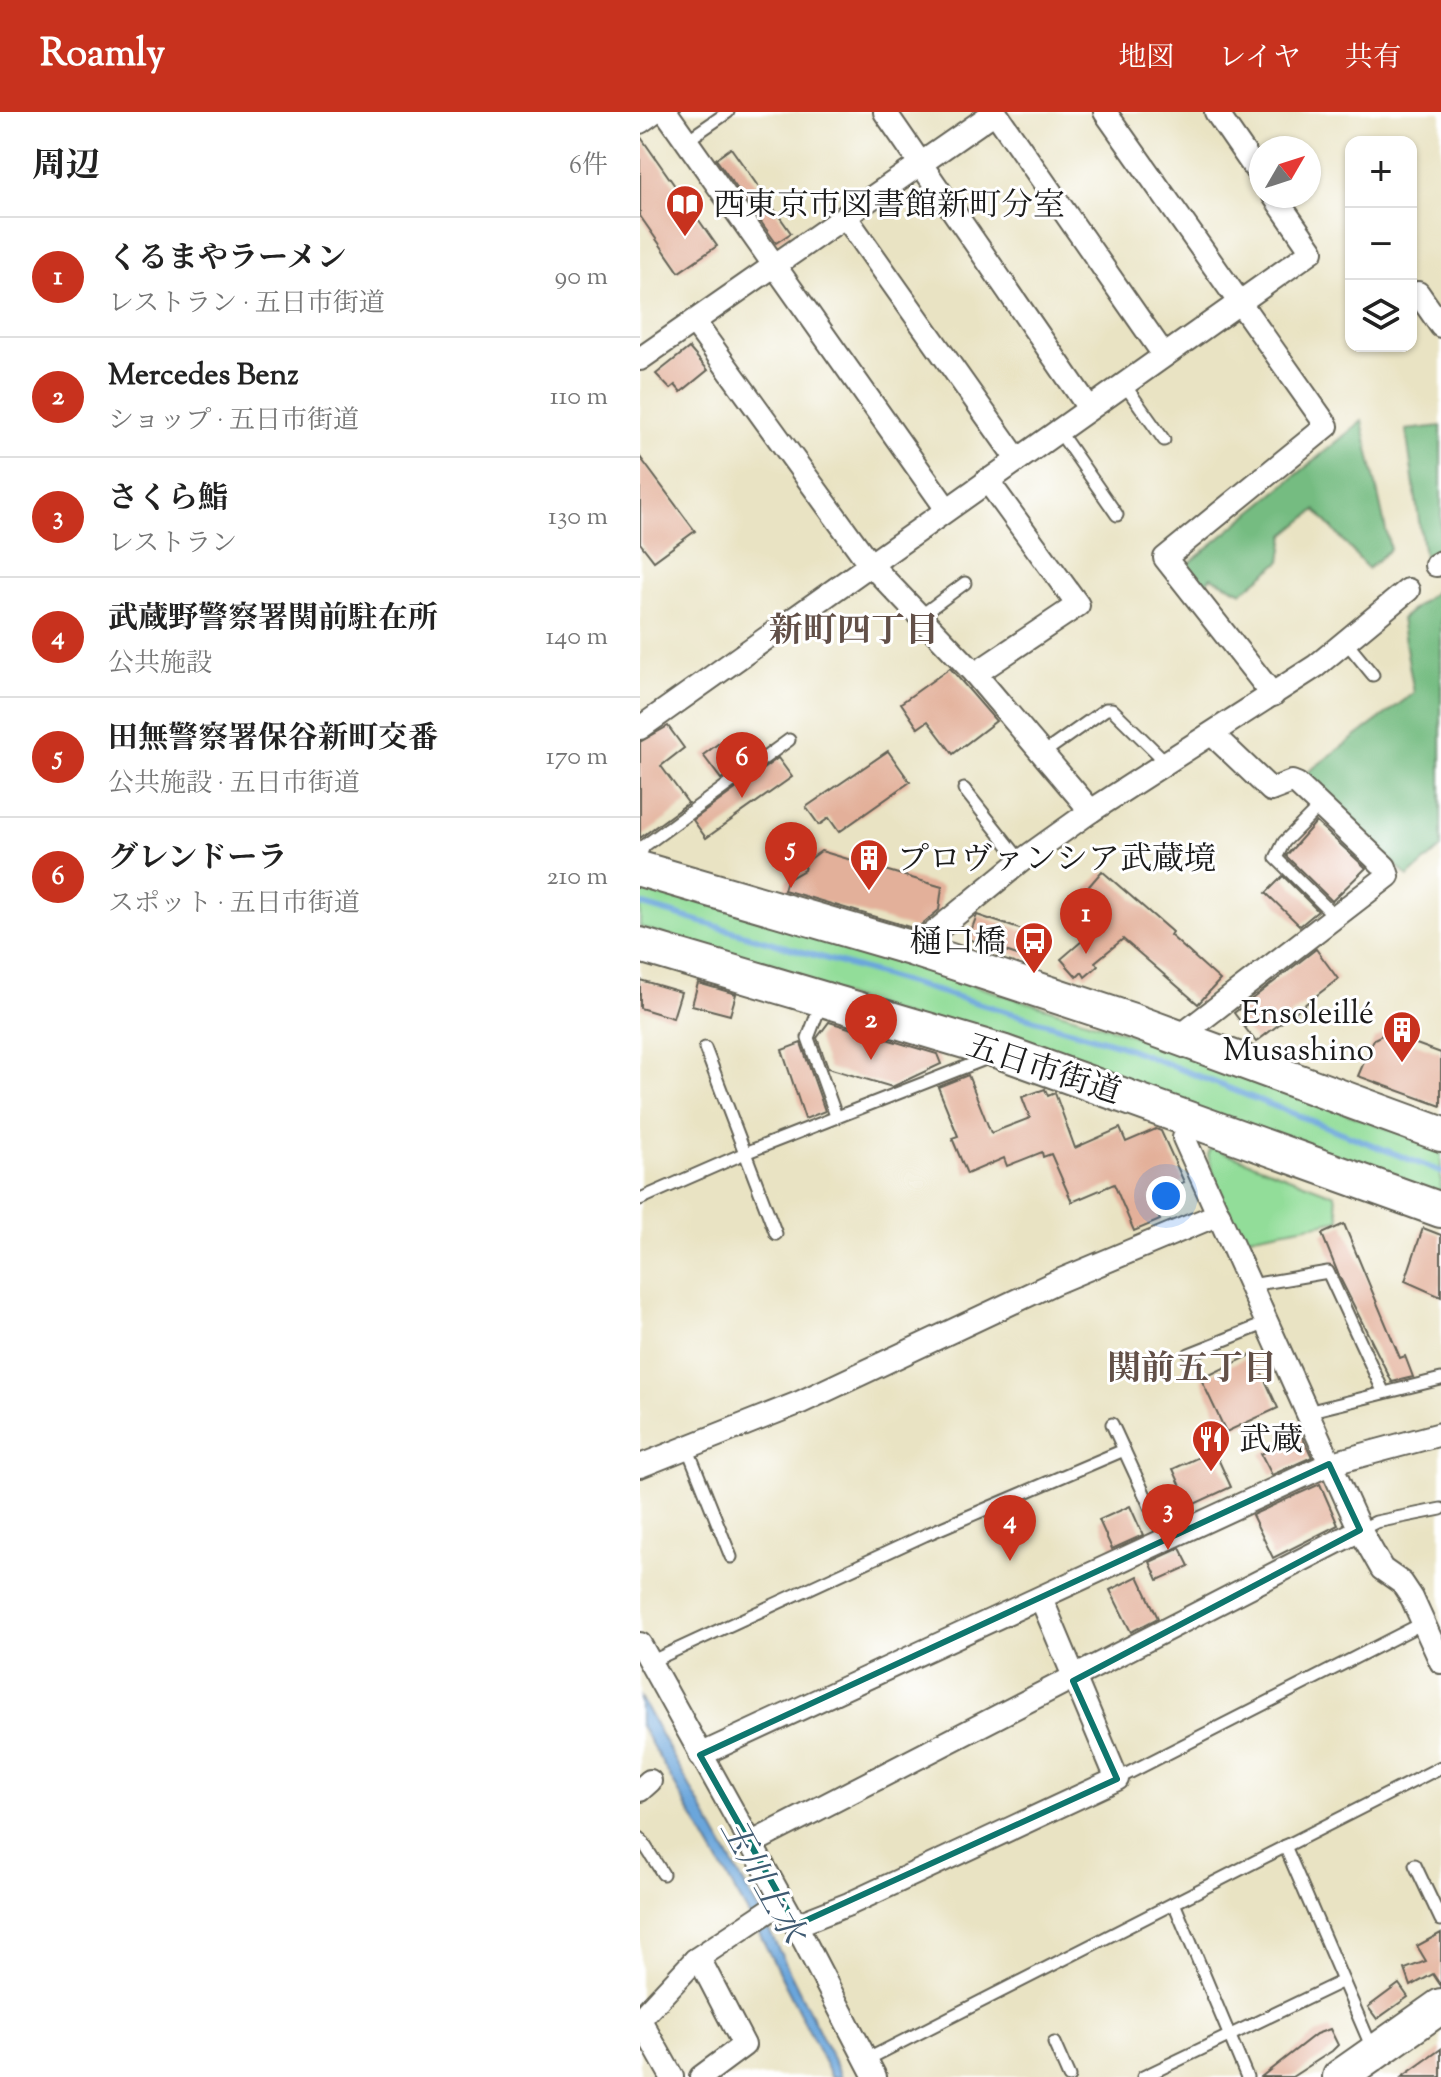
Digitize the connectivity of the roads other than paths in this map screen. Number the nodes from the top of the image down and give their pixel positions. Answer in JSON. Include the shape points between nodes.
{"nodes":[{"id":1,"x":654,"y":112,"type":"edge"},
{"id":2,"x":666,"y":112,"type":"edge"},
{"id":3,"x":728,"y":112,"type":"edge"},
{"id":4,"x":885,"y":112,"type":"edge"},
{"id":5,"x":995,"y":112,"type":"edge"},
{"id":6,"x":1105,"y":112,"type":"edge"},
{"id":7,"x":1216,"y":112,"type":"edge"},
{"id":8,"x":640,"y":122,"type":"edge"},
{"id":9,"x":686,"y":141,"type":"junction"},
{"id":10,"x":1249,"y":160,"type":"edge"},
{"id":11,"x":921,"y":163,"type":"junction"},
{"id":12,"x":1282,"y":208,"type":"edge"},
{"id":13,"x":845,"y":216,"type":"junction"},
{"id":14,"x":772,"y":267,"type":"junction"},
{"id":15,"x":1418,"y":293,"type":"dead end"},
{"id":16,"x":1239,"y":303,"type":"junction"},
{"id":17,"x":694,"y":322,"type":"junction"},
{"id":18,"x":1441,"y":326,"type":"edge"},
{"id":19,"x":1164,"y":355,"type":"junction"},
{"id":20,"x":640,"y":359,"type":"edge"},
{"id":21,"x":1124,"y":384,"type":"junction"},
{"id":22,"x":1089,"y":408,"type":"junction"},
{"id":23,"x":1058,"y":430,"type":"junction"},
{"id":24,"x":1164,"y":440,"type":"dead end"},
{"id":25,"x":1017,"y":459,"type":"junction"},
{"id":26,"x":987,"y":480,"type":"junction"},
{"id":27,"x":946,"y":508,"type":"junction"},
{"id":28,"x":1117,"y":515,"type":"dead end"},
{"id":29,"x":869,"y":563,"type":"junction"},
{"id":30,"x":965,"y":583,"type":"dead end"},
{"id":31,"x":1408,"y":590,"type":"dead end"},
{"id":32,"x":919,"y":617,"type":"junction"},
{"id":33,"x":1346,"y":642,"type":"junction"},
{"id":34,"x":975,"y":674,"type":"junction"},
{"id":35,"x":1373,"y":675,"type":"dead end"},
{"id":36,"x":1273,"y":695,"type":"junction"},
{"id":37,"x":640,"y":728,"type":"edge"},
{"id":38,"x":1212,"y":734,"type":"junction"},
{"id":39,"x":789,"y":740,"type":"dead end"},
{"id":40,"x":1042,"y":754,"type":"junction"},
{"id":41,"x":1166,"y":762,"type":"junction"},
{"id":42,"x":964,"y":789,"type":"dead end"},
{"id":43,"x":1320,"y":806,"type":"junction"},
{"id":44,"x":1091,"y":811,"type":"junction"},
{"id":45,"x":640,"y":856,"type":"edge"},
{"id":46,"x":1021,"y":861,"type":"junction"},
{"id":47,"x":640,"y":869,"type":"edge"},
{"id":48,"x":1336,"y":917,"type":"junction"},
{"id":49,"x":640,"y":945,"type":"edge"},
{"id":50,"x":914,"y":949,"type":"junction"},
{"id":51,"x":823,"y":1000,"type":"junction"},
{"id":52,"x":1179,"y":1037,"type":"junction"},
{"id":53,"x":705,"y":1048,"type":"dead end"},
{"id":54,"x":1002,"y":1052,"type":"junction"},
{"id":55,"x":836,"y":1116,"type":"junction"},
{"id":56,"x":1191,"y":1118,"type":"junction"},
{"id":57,"x":1441,"y":1134,"type":"edge"},
{"id":58,"x":745,"y":1153,"type":"junction"},
{"id":59,"x":640,"y":1199,"type":"edge"},
{"id":60,"x":1441,"y":1210,"type":"edge"},
{"id":61,"x":1219,"y":1214,"type":"junction"},
{"id":62,"x":776,"y":1234,"type":"dead end"},
{"id":63,"x":1251,"y":1285,"type":"junction"},
{"id":64,"x":1267,"y":1323,"type":"junction"},
{"id":65,"x":1189,"y":1354,"type":"dead end"},
{"id":66,"x":1441,"y":1379,"type":"edge"},
{"id":67,"x":1383,"y":1391,"type":"junction"},
{"id":68,"x":1307,"y":1412,"type":"junction"},
{"id":69,"x":1112,"y":1424,"type":"dead end"},
{"id":70,"x":1441,"y":1434,"type":"edge"},
{"id":71,"x":687,"y":1447,"type":"junction"},
{"id":72,"x":1124,"y":1450,"type":"junction"},
{"id":73,"x":1329,"y":1464,"type":"junction"},
{"id":74,"x":640,"y":1466,"type":"edge"},
{"id":75,"x":1441,"y":1509,"type":"edge"},
{"id":76,"x":1360,"y":1530,"type":"junction"},
{"id":77,"x":1166,"y":1541,"type":"junction"},
{"id":78,"x":731,"y":1557,"type":"dead end"},
{"id":79,"x":1041,"y":1598,"type":"junction"},
{"id":80,"x":1423,"y":1623,"type":"junction"},
{"id":81,"x":645,"y":1653,"type":"edge"},
{"id":82,"x":1441,"y":1662,"type":"edge"},
{"id":83,"x":1073,"y":1681,"type":"junction"},
{"id":84,"x":700,"y":1755,"type":"junction"},
{"id":85,"x":1441,"y":1767,"type":"edge"},
{"id":86,"x":1117,"y":1779,"type":"junction"},
{"id":87,"x":640,"y":1838,"type":"edge"},
{"id":88,"x":750,"y":1844,"type":"junction"},
{"id":89,"x":1285,"y":1846,"type":"junction"},
{"id":90,"x":1415,"y":1865,"type":"dead end"},
{"id":91,"x":663,"y":1874,"type":"dead end"},
{"id":92,"x":1174,"y":1903,"type":"junction"},
{"id":93,"x":765,"y":1913,"type":"junction"},
{"id":94,"x":1441,"y":1920,"type":"edge"},
{"id":95,"x":796,"y":1925,"type":"junction"},
{"id":96,"x":695,"y":1960,"type":"junction"},
{"id":97,"x":1343,"y":1981,"type":"junction"},
{"id":98,"x":1441,"y":2006,"type":"edge"},
{"id":99,"x":640,"y":2020,"type":"edge"},
{"id":100,"x":1230,"y":2036,"type":"junction"},
{"id":101,"x":1054,"y":2043,"type":"dead end"},
{"id":102,"x":1374,"y":2053,"type":"junction"},
{"id":103,"x":649,"y":2058,"type":"edge"},
{"id":104,"x":870,"y":2068,"type":"edge"},
{"id":105,"x":672,"y":2077,"type":"edge"},
{"id":106,"x":701,"y":2077,"type":"edge"},
{"id":107,"x":1069,"y":2077,"type":"edge"},
{"id":108,"x":1143,"y":2077,"type":"edge"},
{"id":109,"x":1247,"y":2077,"type":"edge"},
{"id":110,"x":1340,"y":2077,"type":"edge"}],
"edges":[{"from":1,"to":8,"type":"street"},
{"from":2,"to":9,"type":"street"},
{"from":3,"to":9,"type":"lane"},
{"from":4,"to":11,"type":"street"},
{"from":5,"to":11,"type":"street"},
{"from":5,"to":19,"type":"street"},
{"from":6,"to":16,"type":"street"},
{"from":7,"to":10,"type":"street"},
{"from":9,"to":14,"type":"street"},
{"from":11,"to":13,"type":"street"},
{"from":11,"to":22,"type":"street"},
{"from":12,"to":16,"type":"street","via":[[1312,251]]},
{"from":13,"to":14,"type":"street"},
{"from":13,"to":25,"type":"street"},
{"from":14,"to":17,"type":"street"},
{"from":14,"to":27,"type":"street"},
{"from":15,"to":18,"type":"street"},
{"from":16,"to":19,"type":"street"},
{"from":16,"to":36,"type":"street","via":[[1327,426],[1165,558]]},
{"from":17,"to":20,"type":"street"},
{"from":17,"to":29,"type":"street"},
{"from":19,"to":21,"type":"street"},
{"from":21,"to":22,"type":"street"},
{"from":21,"to":24,"type":"lane"},
{"from":22,"to":23,"type":"street"},
{"from":23,"to":25,"type":"street"},
{"from":23,"to":28,"type":"lane"},
{"from":25,"to":26,"type":"street"},
{"from":26,"to":27,"type":"street"},
{"from":26,"to":34,"type":"street","via":[[1078,605]]},
{"from":27,"to":29,"type":"street"},
{"from":29,"to":32,"type":"street"},
{"from":29,"to":37,"type":"street"},
{"from":30,"to":32,"type":"lane"},
{"from":31,"to":33,"type":"street"},
{"from":32,"to":34,"type":"street"},
{"from":33,"to":35,"type":"lane"},
{"from":33,"to":36,"type":"street"},
{"from":34,"to":40,"type":"street"},
{"from":36,"to":38,"type":"street"},
{"from":38,"to":41,"type":"street"},
{"from":38,"to":43,"type":"street","via":[[1271,790],[1292,782]]},
{"from":39,"to":45,"type":"lane","via":[[644,846]]},
{"from":40,"to":41,"type":"lane","via":[[1112,709]]},
{"from":40,"to":44,"type":"street"},
{"from":41,"to":44,"type":"street"},
{"from":42,"to":46,"type":"lane"},
{"from":43,"to":48,"type":"lane","via":[[1284,842],[1276,858]]},
{"from":43,"to":48,"type":"street","via":[[1388,871],[1386,880]]},
{"from":44,"to":46,"type":"street"},
{"from":46,"to":50,"type":"street"},
{"from":47,"to":50,"type":"main road"},
{"from":48,"to":52,"type":"street"},
{"from":49,"to":51,"type":"main road","name":"五日市街道"},
{"from":50,"to":52,"type":"main road"},
{"from":51,"to":54,"type":"main road","name":"五日市街道"},
{"from":51,"to":55,"type":"lane","via":[[808,1038]]},
{"from":52,"to":57,"type":"main road"},
{"from":53,"to":58,"type":"lane"},
{"from":54,"to":55,"type":"lane"},
{"from":54,"to":56,"type":"main road","name":"五日市街道"},
{"from":55,"to":58,"type":"lane"},
{"from":56,"to":60,"type":"main road","name":"五日市街道"},
{"from":56,"to":61,"type":"street","via":[[1184,1138]]},
{"from":58,"to":59,"type":"lane"},
{"from":58,"to":62,"type":"lane"},
{"from":61,"to":63,"type":"street"},
{"from":61,"to":71,"type":"street","via":[[1054,1283],[801,1402]]},
{"from":63,"to":64,"type":"street"},
{"from":63,"to":67,"type":"lane","via":[[1328,1272]]},
{"from":64,"to":65,"type":"lane"},
{"from":64,"to":68,"type":"street"},
{"from":66,"to":67,"type":"lane"},
{"from":67,"to":68,"type":"lane"},
{"from":68,"to":73,"type":"street"},
{"from":69,"to":72,"type":"lane"},
{"from":70,"to":73,"type":"street"},
{"from":71,"to":74,"type":"street"},
{"from":71,"to":78,"type":"lane"},
{"from":72,"to":77,"type":"lane"},
{"from":72,"to":81,"type":"lane"},
{"from":73,"to":76,"type":"street"},
{"from":73,"to":77,"type":"street"},
{"from":75,"to":76,"type":"lane"},
{"from":76,"to":80,"type":"street","via":[[1382,1569],[1402,1583]]},
{"from":76,"to":83,"type":"street"},
{"from":77,"to":79,"type":"street"},
{"from":79,"to":83,"type":"street"},
{"from":79,"to":84,"type":"street"},
{"from":80,"to":82,"type":"street"},
{"from":80,"to":86,"type":"lane"},
{"from":81,"to":84,"type":"street"},
{"from":83,"to":86,"type":"street"},
{"from":83,"to":88,"type":"street"},
{"from":84,"to":88,"type":"street"},
{"from":85,"to":89,"type":"lane"},
{"from":86,"to":95,"type":"street"},
{"from":87,"to":91,"type":"lane"},
{"from":88,"to":93,"type":"street"},
{"from":89,"to":92,"type":"lane"},
{"from":89,"to":97,"type":"lane"},
{"from":90,"to":94,"type":"lane"},
{"from":92,"to":100,"type":"lane"},
{"from":92,"to":104,"type":"lane"},
{"from":93,"to":95,"type":"street"},
{"from":93,"to":96,"type":"street"},
{"from":95,"to":104,"type":"street"},
{"from":96,"to":99,"type":"street"},
{"from":96,"to":106,"type":"street","via":[[744,2045]]},
{"from":97,"to":100,"type":"lane"},
{"from":97,"to":102,"type":"lane"},
{"from":98,"to":102,"type":"main road"},
{"from":99,"to":103,"type":"street"},
{"from":100,"to":108,"type":"lane"},
{"from":100,"to":109,"type":"lane"},
{"from":101,"to":107,"type":"lane"},
{"from":102,"to":110,"type":"main road"},
{"from":103,"to":105,"type":"street"}]}
